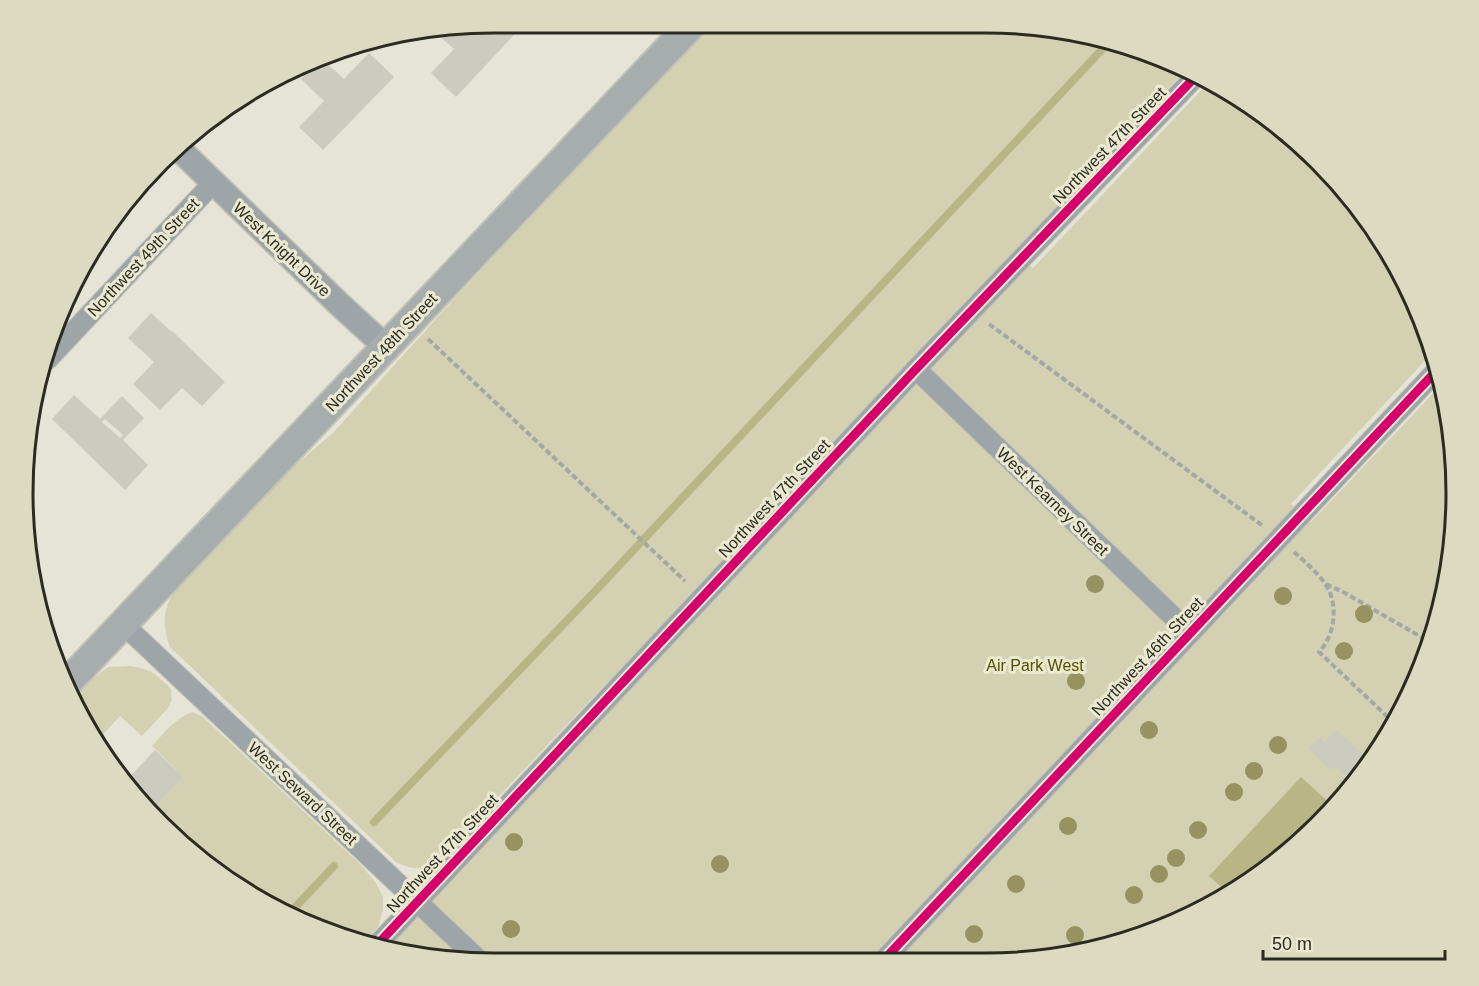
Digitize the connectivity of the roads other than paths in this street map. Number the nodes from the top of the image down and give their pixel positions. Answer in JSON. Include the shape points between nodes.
{"nodes":[{"id":1,"x":684,"y":33,"type":"edge"},
{"id":2,"x":1191,"y":81,"type":"edge"},
{"id":3,"x":183,"y":153,"type":"edge"},
{"id":4,"x":213,"y":182,"type":"junction"},
{"id":5,"x":386,"y":347,"type":"junction"},
{"id":6,"x":55,"y":351,"type":"edge"},
{"id":7,"x":916,"y":369,"type":"junction"},
{"id":8,"x":1431,"y":377,"type":"edge"},
{"id":9,"x":123,"y":624,"type":"junction"},
{"id":10,"x":1189,"y":632,"type":"junction"},
{"id":11,"x":72,"y":678,"type":"edge"},
{"id":12,"x":416,"y":902,"type":"junction"},
{"id":13,"x":382,"y":939,"type":"edge"},
{"id":14,"x":470,"y":952,"type":"edge"},
{"id":15,"x":889,"y":953,"type":"edge"}],
"edges":[{"from":1,"to":5,"type":"main road","name":"Northwest 48th Street"},
{"from":2,"to":7,"type":"street","name":"Northwest 47th Street"},
{"from":3,"to":4,"type":"street","name":"West Knight Drive"},
{"from":4,"to":5,"type":"street","name":"West Knight Drive"},
{"from":4,"to":6,"type":"street","name":"Northwest 49th Street"},
{"from":5,"to":9,"type":"main road","name":"Northwest 48th Street"},
{"from":7,"to":10,"type":"street","name":"West Kearney Street"},
{"from":7,"to":12,"type":"street","name":"Northwest 47th Street"},
{"from":8,"to":10,"type":"street","name":"Northwest 46th Street"},
{"from":9,"to":11,"type":"main road","name":"Northwest 48th Street"},
{"from":9,"to":12,"type":"street","name":"West Seward Street"},
{"from":10,"to":15,"type":"street","name":"Northwest 46th Street"},
{"from":12,"to":13,"type":"street","name":"Northwest 47th Street"},
{"from":12,"to":14,"type":"street","name":"West Seward Street"}]}
